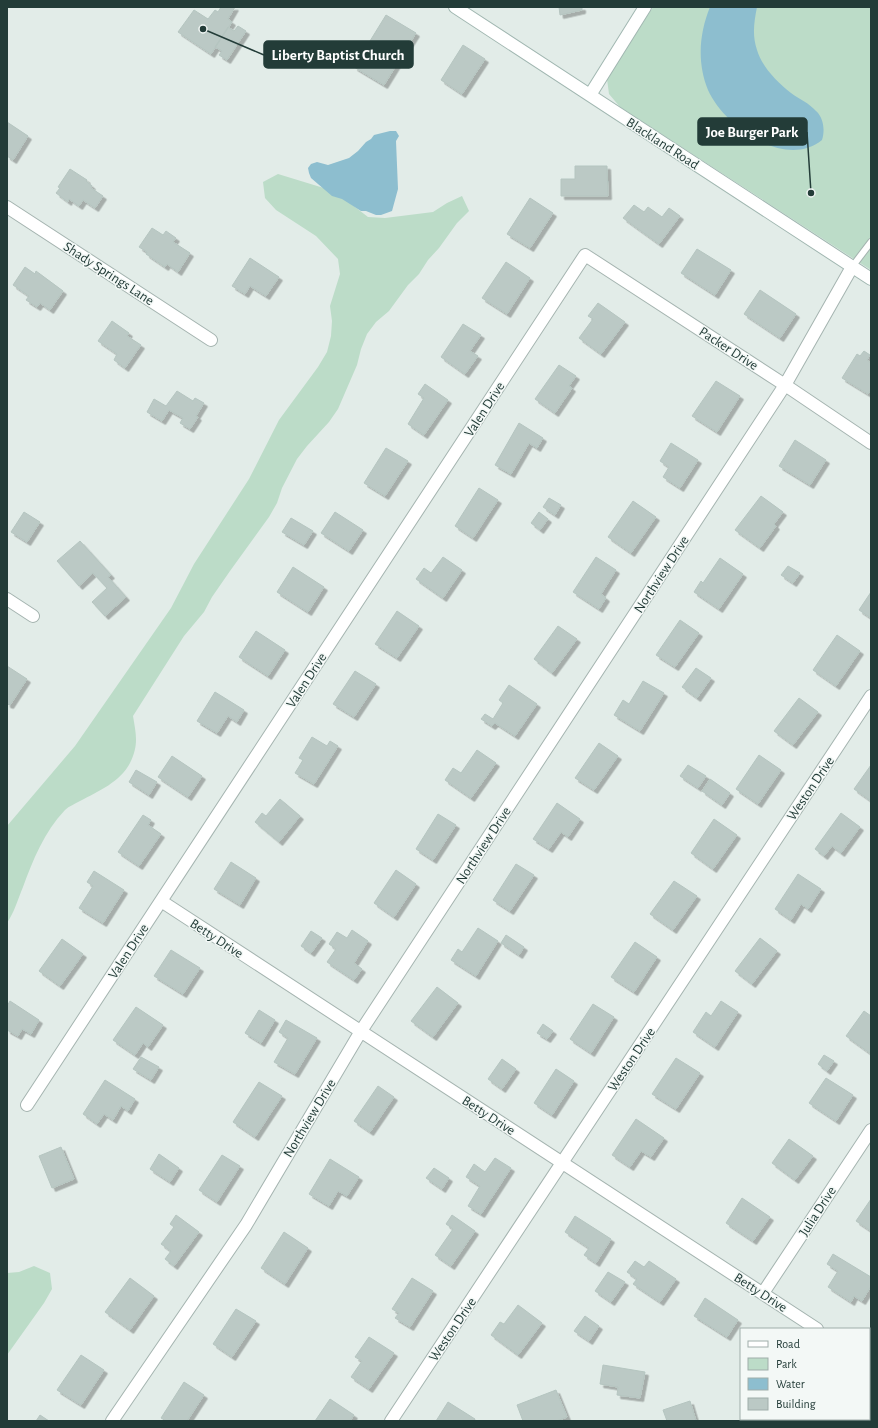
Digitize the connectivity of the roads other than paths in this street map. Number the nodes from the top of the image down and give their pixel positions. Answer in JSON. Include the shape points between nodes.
{"nodes":[{"id":1,"x":455,"y":7,"type":"edge"},
{"id":2,"x":645,"y":7,"type":"edge"},
{"id":3,"x":590,"y":95,"type":"junction"},
{"id":4,"x":7,"y":207,"type":"edge"},
{"id":5,"x":871,"y":242,"type":"edge"},
{"id":6,"x":585,"y":255,"type":"joint"},
{"id":7,"x":852,"y":267,"type":"junction"},
{"id":8,"x":871,"y":279,"type":"edge"},
{"id":9,"x":212,"y":340,"type":"dead end"},
{"id":10,"x":785,"y":385,"type":"junction"},
{"id":11,"x":871,"y":443,"type":"edge"},
{"id":12,"x":7,"y":599,"type":"edge"},
{"id":13,"x":32,"y":616,"type":"dead end"},
{"id":14,"x":871,"y":696,"type":"edge"},
{"id":15,"x":161,"y":902,"type":"junction"},
{"id":16,"x":361,"y":1032,"type":"junction"},
{"id":17,"x":26,"y":1105,"type":"dead end"},
{"id":18,"x":871,"y":1130,"type":"edge"},
{"id":19,"x":562,"y":1162,"type":"junction"},
{"id":20,"x":763,"y":1293,"type":"junction"},
{"id":21,"x":816,"y":1328,"type":"edge"},
{"id":22,"x":112,"y":1421,"type":"edge"},
{"id":23,"x":391,"y":1421,"type":"edge"}],
"edges":[{"from":1,"to":3,"type":"street","name":"Blackland Road"},
{"from":2,"to":3,"type":"street"},
{"from":3,"to":7,"type":"street","name":"Blackland Road"},
{"from":4,"to":9,"type":"street","name":"Shady Springs Lane"},
{"from":5,"to":7,"type":"lane"},
{"from":6,"to":10,"type":"street","name":"Packer Drive"},
{"from":6,"to":15,"type":"street","name":"Valen Drive"},
{"from":7,"to":8,"type":"street","name":"Blackland Road"},
{"from":7,"to":10,"type":"street","name":"Northview Drive"},
{"from":10,"to":11,"type":"street","name":"Packer Drive"},
{"from":10,"to":16,"type":"street","name":"Northview Drive"},
{"from":12,"to":13,"type":"street"},
{"from":14,"to":19,"type":"street","name":"Weston Drive"},
{"from":15,"to":16,"type":"street","name":"Betty Drive"},
{"from":15,"to":17,"type":"street","name":"Valen Drive"},
{"from":16,"to":19,"type":"street","name":"Betty Drive"},
{"from":16,"to":22,"type":"street","name":"Northview Drive","via":[[246,1225]]},
{"from":18,"to":20,"type":"street","name":"Julia Drive"},
{"from":19,"to":20,"type":"street","name":"Betty Drive"},
{"from":19,"to":23,"type":"street","name":"Weston Drive"},
{"from":20,"to":21,"type":"street","name":"Betty Drive"}]}
